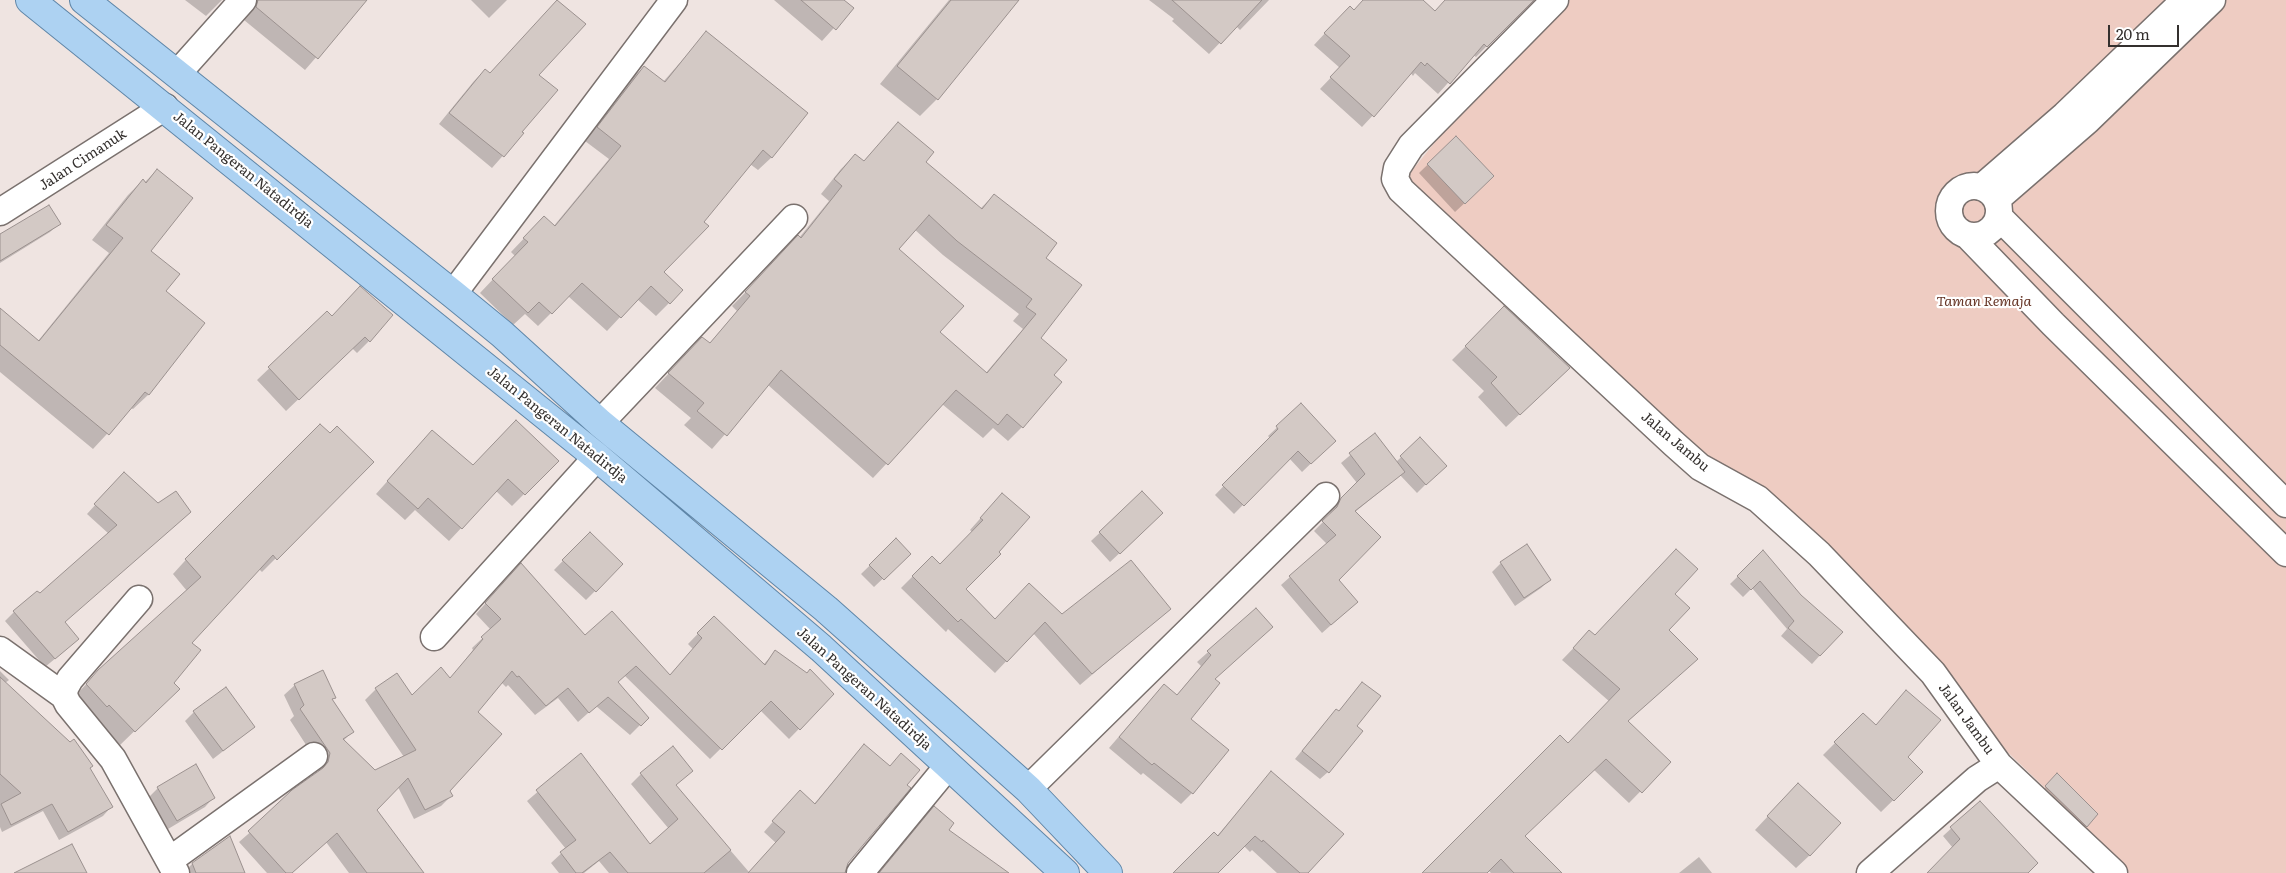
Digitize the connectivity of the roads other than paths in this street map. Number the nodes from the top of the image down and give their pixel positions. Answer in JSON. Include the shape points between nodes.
{"nodes":[{"id":1,"x":30,"y":0,"type":"edge"},
{"id":2,"x":84,"y":0,"type":"edge"},
{"id":3,"x":243,"y":0,"type":"edge"},
{"id":4,"x":674,"y":0,"type":"edge"},
{"id":5,"x":1555,"y":0,"type":"edge"},
{"id":6,"x":2185,"y":0,"type":"edge"},
{"id":7,"x":2212,"y":0,"type":"edge"},
{"id":8,"x":177,"y":74,"type":"junction"},
{"id":9,"x":165,"y":107,"type":"junction"},
{"id":10,"x":1993,"y":201,"type":"junction"},
{"id":11,"x":0,"y":212,"type":"edge"},
{"id":12,"x":794,"y":218,"type":"dead end"},
{"id":13,"x":1968,"y":235,"type":"junction"},
{"id":14,"x":453,"y":294,"type":"junction"},
{"id":15,"x":600,"y":423,"type":"junction"},
{"id":16,"x":597,"y":457,"type":"junction"},
{"id":17,"x":1326,"y":496,"type":"dead end"},
{"id":18,"x":2286,"y":504,"type":"edge"},
{"id":19,"x":2286,"y":553,"type":"edge"},
{"id":20,"x":139,"y":599,"type":"dead end"},
{"id":21,"x":434,"y":637,"type":"dead end"},
{"id":22,"x":0,"y":650,"type":"edge"},
{"id":23,"x":64,"y":696,"type":"junction"},
{"id":24,"x":972,"y":739,"type":"junction"},
{"id":25,"x":314,"y":756,"type":"dead end"},
{"id":26,"x":1999,"y":765,"type":"junction"},
{"id":27,"x":948,"y":766,"type":"junction"},
{"id":28,"x":1028,"y":789,"type":"junction"},
{"id":29,"x":173,"y":866,"type":"edge"},
{"id":30,"x":860,"y":873,"type":"edge"},
{"id":31,"x":1065,"y":873,"type":"edge"},
{"id":32,"x":1108,"y":873,"type":"edge"},
{"id":33,"x":1870,"y":873,"type":"edge"},
{"id":34,"x":2114,"y":873,"type":"edge"}],
"edges":[{"from":1,"to":9,"type":"main road","name":"Jalan Pangeran Natadirdja"},
{"from":2,"to":8,"type":"main road","name":"Jalan Pangeran Natadirdja"},
{"from":3,"to":8,"type":"street"},
{"from":4,"to":14,"type":"street"},
{"from":5,"to":26,"type":"street","name":"Jalan Jambu","via":[[1411,146],[1397,168],[1395,179],[1401,190],[1700,467],[1758,499],[1819,554],[1933,673]]},
{"from":6,"to":10,"type":"street","via":[[2065,115]]},
{"from":7,"to":10,"type":"street","via":[[2087,121]]},
{"from":8,"to":14,"type":"main road","name":"Jalan Pangeran Natadirdja"},
{"from":9,"to":11,"type":"street","name":"Jalan Cimanuk"},
{"from":9,"to":16,"type":"main road","name":"Jalan Pangeran Natadirdja"},
{"from":10,"to":13,"type":"street","via":[[1995,225],[1978,236]]},
{"from":10,"to":13,"type":"street","via":[[1973,186],[1956,194],[1949,212],[1958,230]]},
{"from":10,"to":18,"type":"street"},
{"from":12,"to":15,"type":"street"},
{"from":13,"to":19,"type":"street","via":[[2053,324]]},
{"from":14,"to":15,"type":"main road","name":"Jalan Pangeran Natadirdja"},
{"from":15,"to":24,"type":"main road","name":"Jalan Pangeran Natadirdja","via":[[826,609]]},
{"from":16,"to":21,"type":"street"},
{"from":16,"to":27,"type":"main road","name":"Jalan Pangeran Natadirdja","via":[[821,648]]},
{"from":17,"to":28,"type":"street"},
{"from":20,"to":23,"type":"street","via":[[70,679],[64,688]]},
{"from":22,"to":23,"type":"street"},
{"from":23,"to":29,"type":"street","via":[[113,759]]},
{"from":24,"to":27,"type":"main road"},
{"from":24,"to":28,"type":"main road","name":"Jalan Pangeran Natadirdja"},
{"from":25,"to":29,"type":"street"},
{"from":26,"to":33,"type":"street","via":[[1977,779]]},
{"from":26,"to":34,"type":"street","name":"Jalan Jambu"},
{"from":27,"to":30,"type":"street"},
{"from":27,"to":31,"type":"main road","name":"Jalan Pangeran Natadirdja"},
{"from":28,"to":32,"type":"main road","name":"Jalan Pangeran Natadirdja"}]}
